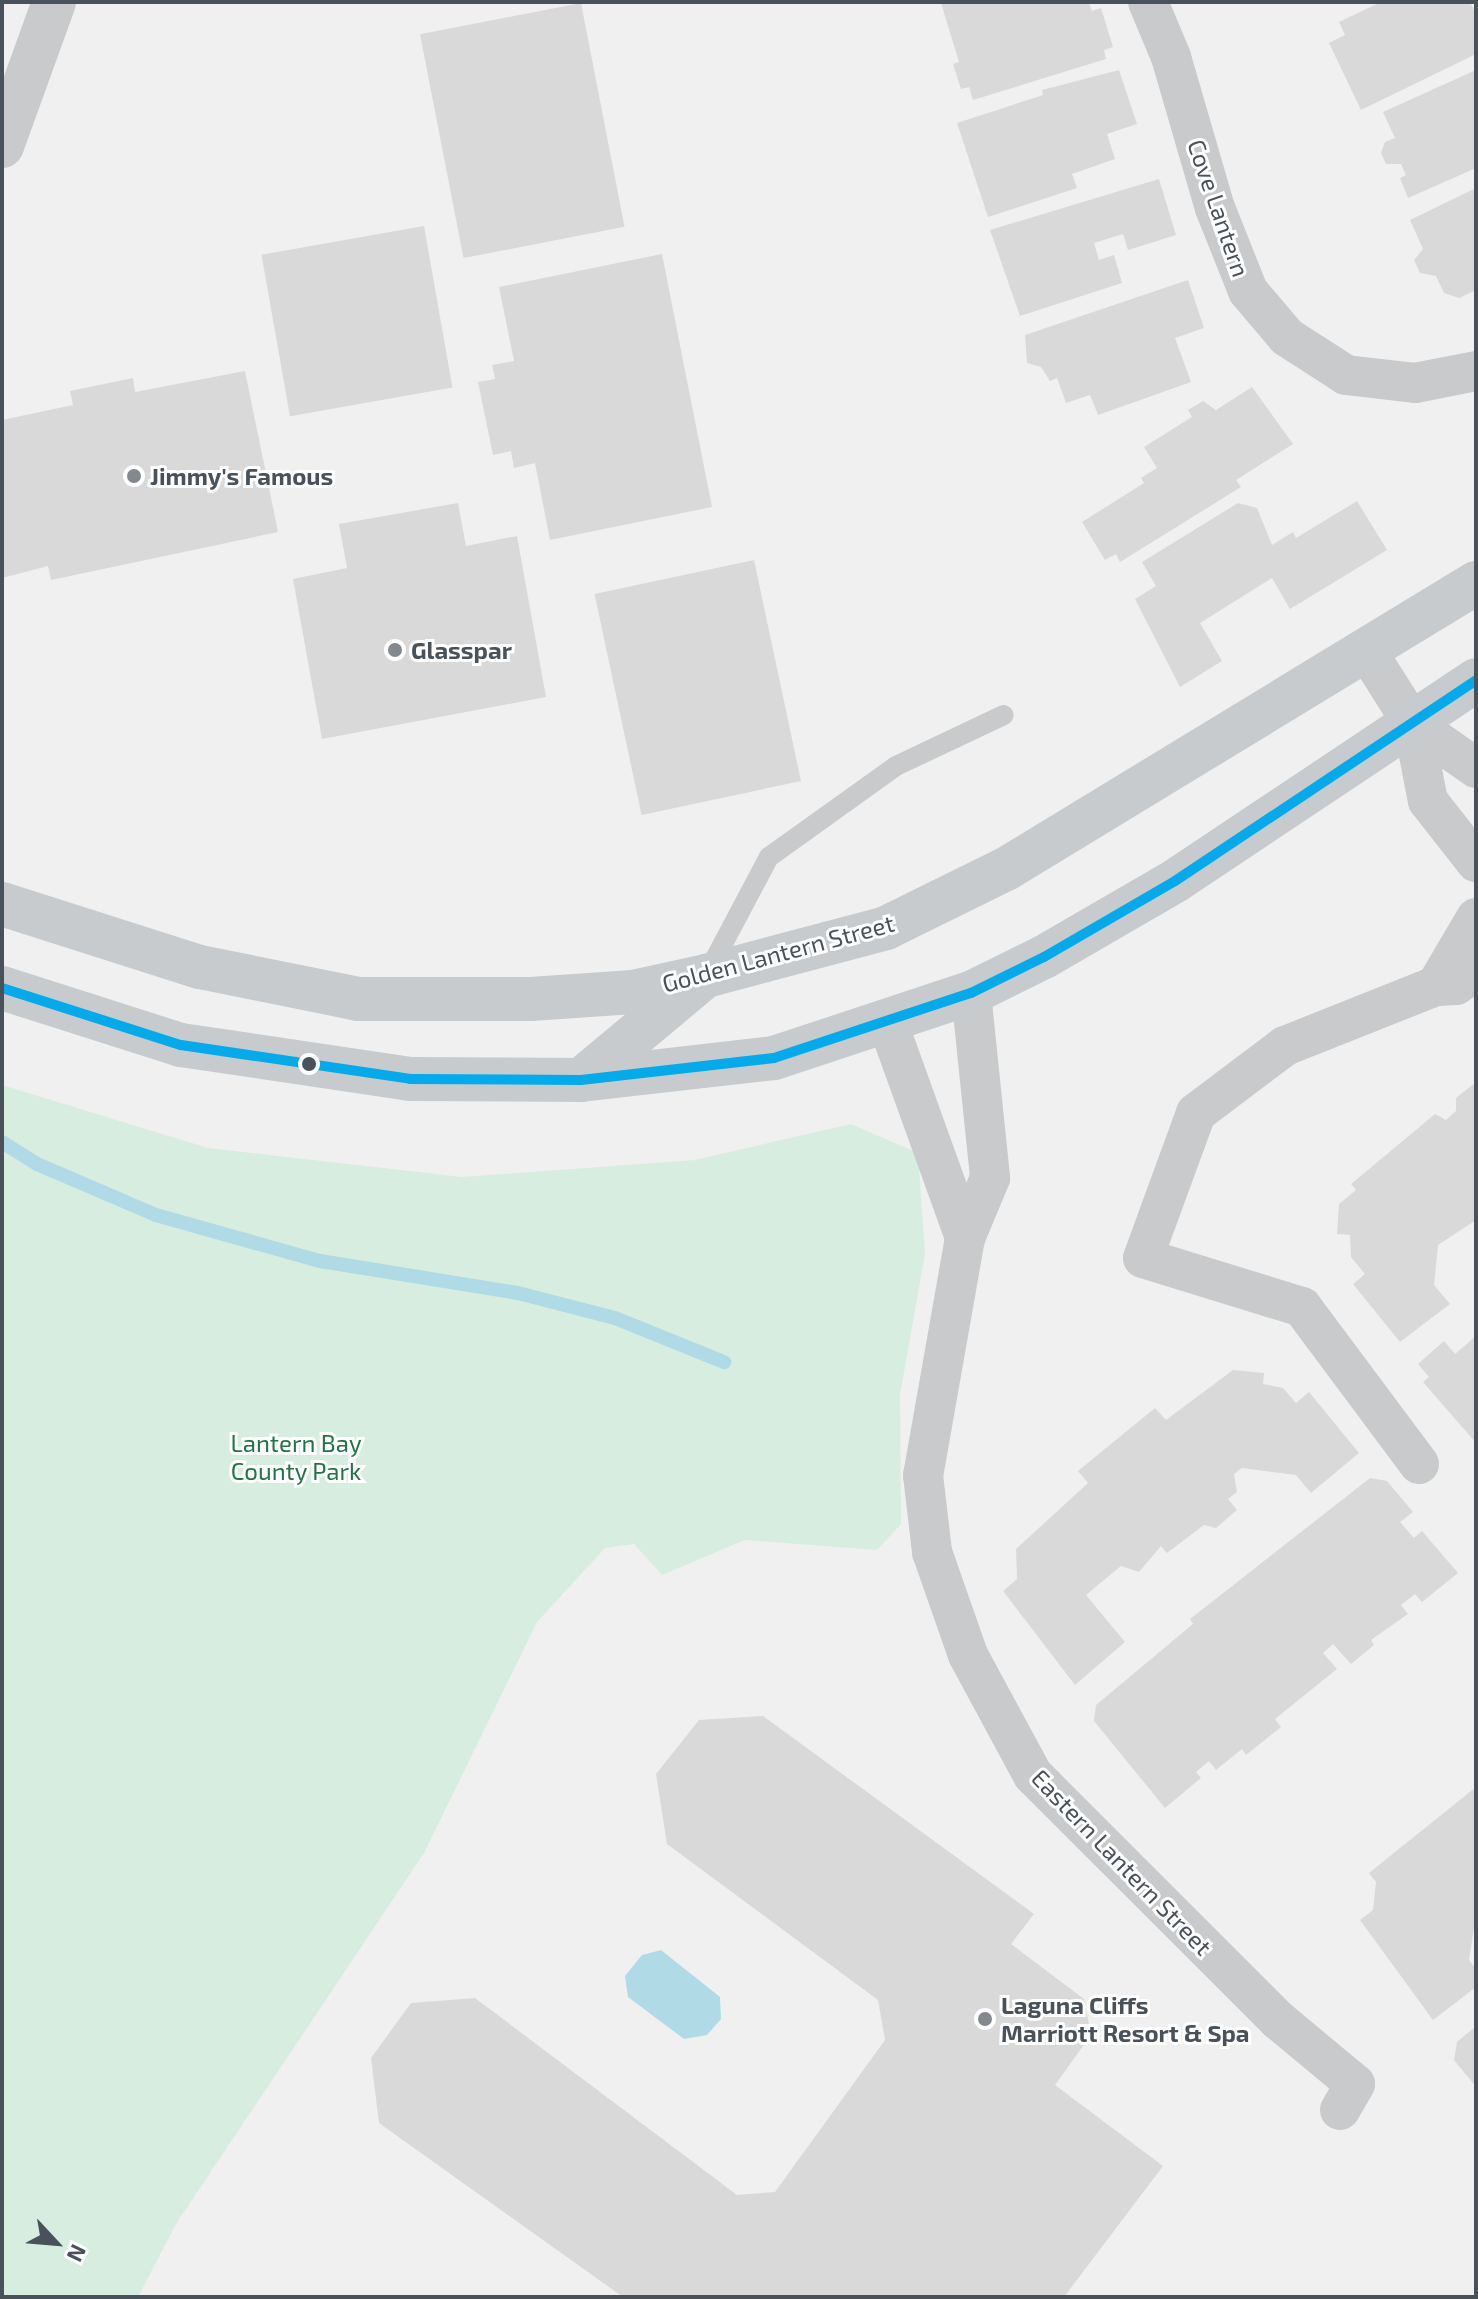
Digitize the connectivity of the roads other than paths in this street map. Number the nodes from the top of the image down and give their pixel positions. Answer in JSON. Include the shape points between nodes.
{"nodes":[{"id":1,"x":54,"y":2,"type":"edge"},
{"id":2,"x":1148,"y":2,"type":"edge"},
{"id":3,"x":2,"y":146,"type":"edge"},
{"id":4,"x":1476,"y":371,"type":"edge"},
{"id":5,"x":1476,"y":583,"type":"edge"},
{"id":6,"x":1368,"y":653,"type":"junction"},
{"id":7,"x":1476,"y":680,"type":"edge"},
{"id":8,"x":1004,"y":715,"type":"dead end"},
{"id":9,"x":1413,"y":724,"type":"junction"},
{"id":10,"x":1476,"y":768,"type":"edge"},
{"id":11,"x":1476,"y":862,"type":"edge"},
{"id":12,"x":2,"y":904,"type":"edge"},
{"id":13,"x":1476,"y":918,"type":"edge"},
{"id":14,"x":1476,"y":971,"type":"edge"},
{"id":15,"x":706,"y":976,"type":"junction"},
{"id":16,"x":1436,"y":986,"type":"junction"},
{"id":17,"x":2,"y":988,"type":"edge"},
{"id":18,"x":971,"y":993,"type":"junction"},
{"id":19,"x":887,"y":1021,"type":"junction"},
{"id":20,"x":581,"y":1080,"type":"junction"},
{"id":21,"x":965,"y":1238,"type":"junction"},
{"id":22,"x":1419,"y":1464,"type":"dead end"},
{"id":23,"x":1340,"y":2110,"type":"dead end"}],
"edges":[{"from":1,"to":3,"type":"street"},
{"from":2,"to":4,"type":"street","name":"Cove Lantern","via":[[1171,57],[1215,208],[1248,291],[1287,337],[1346,375],[1415,383]]},
{"from":5,"to":6,"type":"main road","name":"Golden Lantern Street"},
{"from":6,"to":9,"type":"street"},
{"from":6,"to":15,"type":"main road","name":"Golden Lantern Street","via":[[1006,869],[886,928]]},
{"from":7,"to":9,"type":"main road"},
{"from":8,"to":15,"type":"lane","via":[[896,766],[769,857]]},
{"from":9,"to":10,"type":"street"},
{"from":9,"to":11,"type":"street","via":[[1428,801]]},
{"from":9,"to":18,"type":"main road","via":[[1175,881]]},
{"from":12,"to":15,"type":"main road","name":"Golden Lantern Street","via":[[200,967],[358,999],[531,999],[633,992]]},
{"from":13,"to":16,"type":"street"},
{"from":14,"to":16,"type":"street","via":[[1456,985]]},
{"from":15,"to":20,"type":"main road"},
{"from":16,"to":22,"type":"street","via":[[1285,1046],[1196,1113],[1143,1258],[1302,1307]]},
{"from":17,"to":20,"type":"main road","via":[[181,1045],[302,1065],[410,1079]]},
{"from":18,"to":19,"type":"main road"},
{"from":18,"to":21,"type":"street","name":"Eastern Lantern Street","via":[[990,1178]]},
{"from":19,"to":20,"type":"main road","via":[[774,1058]]},
{"from":19,"to":21,"type":"street","name":"Eastern Lantern Street"},
{"from":21,"to":23,"type":"street","name":"Eastern Lantern Street","via":[[923,1475],[932,1552],[968,1655],[1033,1775],[1278,2020],[1355,2084]]}]}
